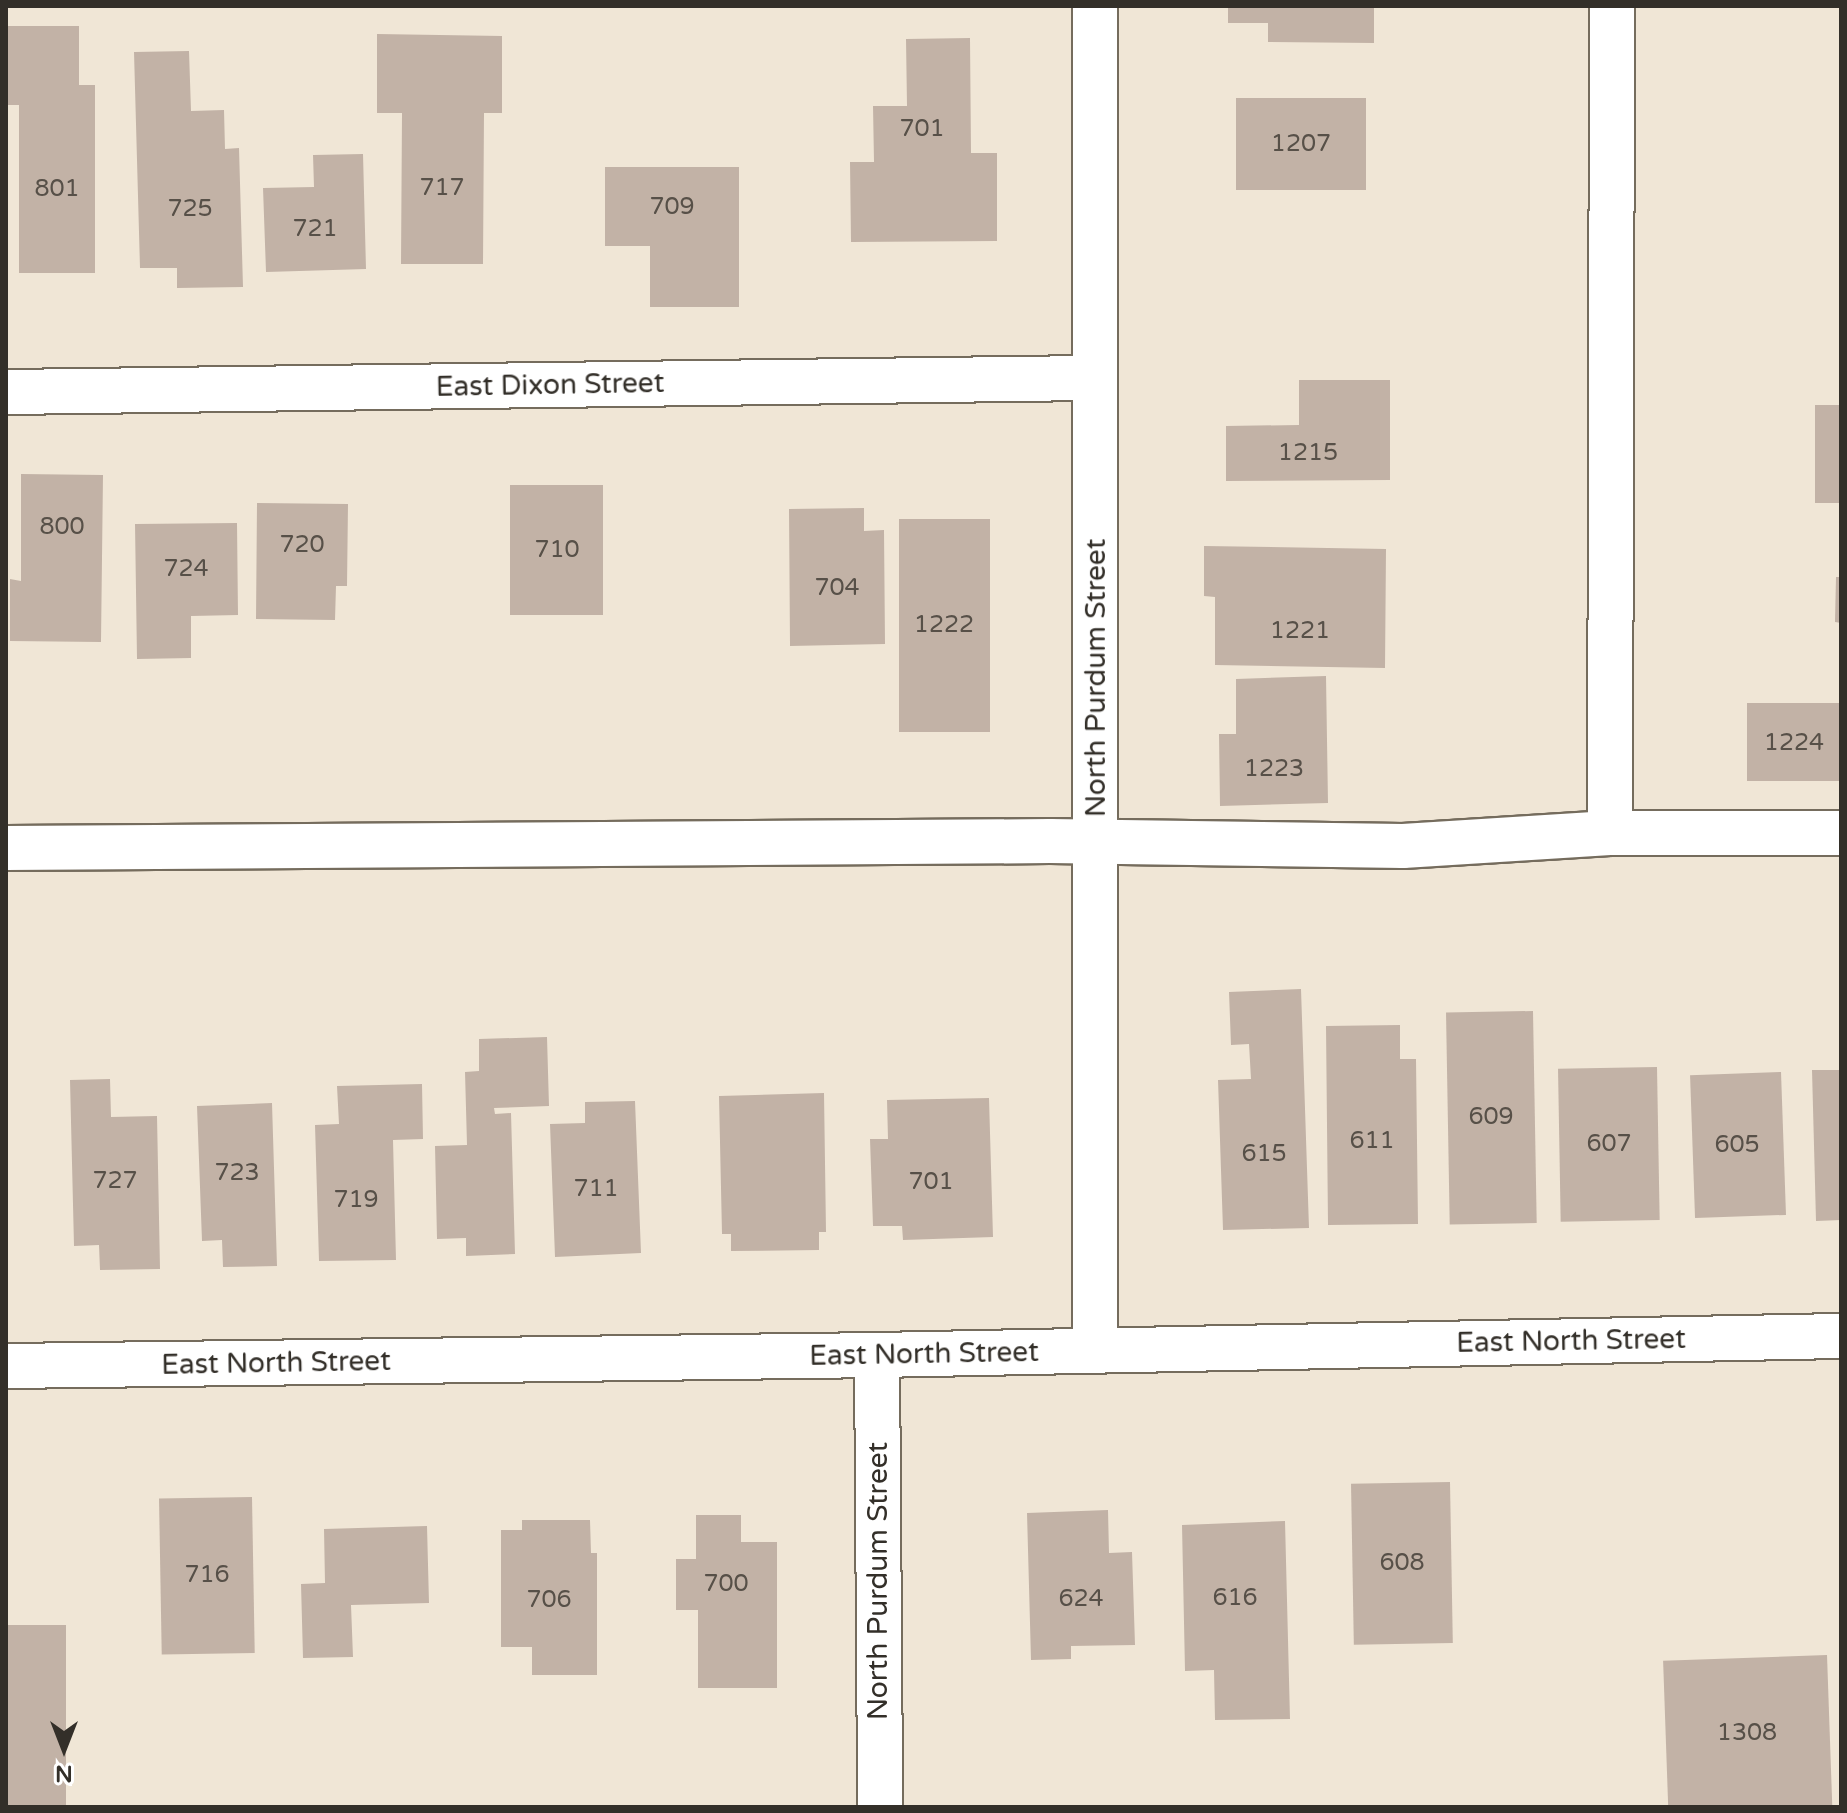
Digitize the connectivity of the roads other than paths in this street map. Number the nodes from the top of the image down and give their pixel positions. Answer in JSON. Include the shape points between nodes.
{"nodes":[{"id":1,"x":1095,"y":6,"type":"edge"},
{"id":2,"x":1612,"y":6,"type":"edge"},
{"id":3,"x":1094,"y":378,"type":"junction"},
{"id":4,"x":6,"y":392,"type":"edge"},
{"id":5,"x":1610,"y":833,"type":"junction"},
{"id":6,"x":1841,"y":833,"type":"edge"},
{"id":7,"x":1097,"y":841,"type":"junction"},
{"id":8,"x":6,"y":848,"type":"edge"},
{"id":9,"x":1841,"y":1336,"type":"edge"},
{"id":10,"x":1095,"y":1350,"type":"junction"},
{"id":11,"x":877,"y":1355,"type":"junction"},
{"id":12,"x":6,"y":1366,"type":"edge"},
{"id":13,"x":880,"y":1807,"type":"edge"}],
"edges":[{"from":1,"to":3,"type":"street","name":"North Purdum Street"},
{"from":2,"to":5,"type":"street"},
{"from":3,"to":4,"type":"street","name":"East Dixon Street"},
{"from":3,"to":7,"type":"street","name":"North Purdum Street"},
{"from":5,"to":6,"type":"street"},
{"from":5,"to":7,"type":"street","via":[[1403,846]]},
{"from":7,"to":8,"type":"street"},
{"from":7,"to":10,"type":"street","name":"North Purdum Street"},
{"from":9,"to":10,"type":"street","name":"East North Street"},
{"from":10,"to":11,"type":"street","name":"East North Street"},
{"from":11,"to":12,"type":"street","name":"East North Street"},
{"from":11,"to":13,"type":"street","name":"North Purdum Street"}]}
